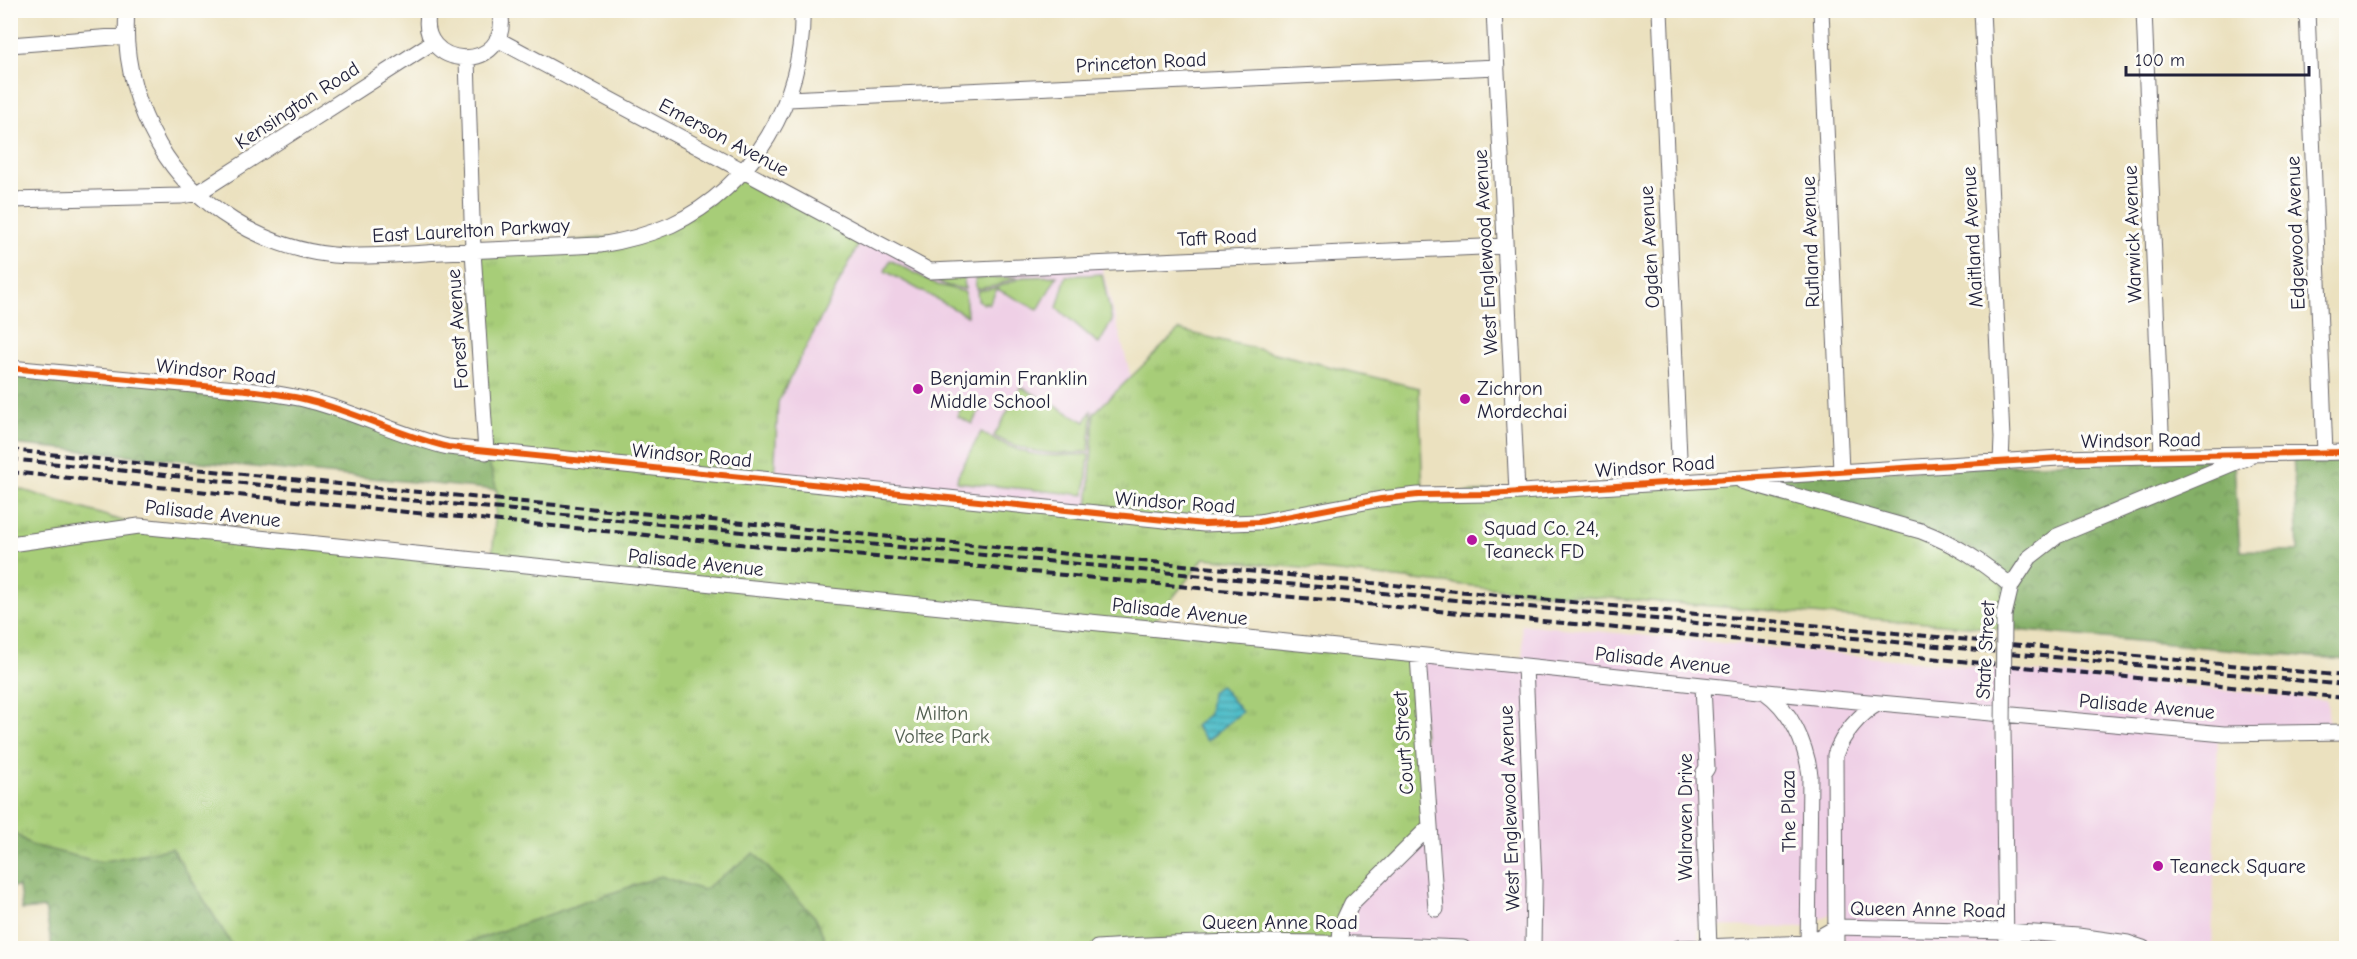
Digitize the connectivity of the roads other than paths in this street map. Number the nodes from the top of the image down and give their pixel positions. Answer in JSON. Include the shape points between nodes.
{"nodes":[{"id":1,"x":127,"y":10,"type":"edge"},
{"id":2,"x":429,"y":10,"type":"edge"},
{"id":3,"x":500,"y":10,"type":"edge"},
{"id":4,"x":802,"y":10,"type":"edge"},
{"id":5,"x":1494,"y":10,"type":"edge"},
{"id":6,"x":1660,"y":10,"type":"edge"},
{"id":7,"x":1821,"y":10,"type":"edge"},
{"id":8,"x":1983,"y":10,"type":"edge"},
{"id":9,"x":2144,"y":10,"type":"edge"},
{"id":10,"x":2307,"y":10,"type":"edge"},
{"id":11,"x":126,"y":36,"type":"junction"},
{"id":12,"x":497,"y":39,"type":"junction"},
{"id":13,"x":433,"y":42,"type":"junction"},
{"id":14,"x":10,"y":45,"type":"edge"},
{"id":15,"x":467,"y":59,"type":"junction"},
{"id":16,"x":1497,"y":67,"type":"junction"},
{"id":17,"x":788,"y":99,"type":"junction"},
{"id":18,"x":743,"y":171,"type":"junction"},
{"id":19,"x":198,"y":193,"type":"junction"},
{"id":20,"x":10,"y":200,"type":"edge"},
{"id":21,"x":1506,"y":246,"type":"junction"},
{"id":22,"x":473,"y":251,"type":"junction"},
{"id":23,"x":930,"y":271,"type":"joint"},
{"id":24,"x":10,"y":368,"type":"edge"},
{"id":25,"x":486,"y":452,"type":"junction"},
{"id":26,"x":2346,"y":452,"type":"edge"},
{"id":27,"x":2325,"y":453,"type":"junction"},
{"id":28,"x":2255,"y":454,"type":"junction"},
{"id":29,"x":2162,"y":456,"type":"junction"},
{"id":30,"x":2001,"y":462,"type":"junction"},
{"id":31,"x":1841,"y":471,"type":"junction"},
{"id":32,"x":1730,"y":478,"type":"junction"},
{"id":33,"x":1680,"y":481,"type":"junction"},
{"id":34,"x":1517,"y":492,"type":"junction"},
{"id":35,"x":10,"y":544,"type":"edge"},
{"id":36,"x":2011,"y":586,"type":"junction"},
{"id":37,"x":1418,"y":656,"type":"junction"},
{"id":38,"x":1525,"y":666,"type":"junction"},
{"id":39,"x":1703,"y":686,"type":"junction"},
{"id":40,"x":1765,"y":692,"type":"junction"},
{"id":41,"x":1879,"y":703,"type":"junction"},
{"id":42,"x":2346,"y":732,"type":"edge"},
{"id":43,"x":1430,"y":826,"type":"junction"},
{"id":44,"x":1436,"y":909,"type":"dead end"},
{"id":45,"x":1837,"y":927,"type":"junction"},
{"id":46,"x":2006,"y":931,"type":"junction"},
{"id":47,"x":1340,"y":942,"type":"junction"},
{"id":48,"x":1220,"y":945,"type":"edge"},
{"id":49,"x":1808,"y":946,"type":"edge"},
{"id":50,"x":1097,"y":948,"type":"edge"},
{"id":51,"x":1463,"y":948,"type":"edge"},
{"id":52,"x":1533,"y":948,"type":"edge"},
{"id":53,"x":1678,"y":948,"type":"edge"},
{"id":54,"x":1709,"y":948,"type":"edge"},
{"id":55,"x":1836,"y":948,"type":"edge"},
{"id":56,"x":2006,"y":948,"type":"edge"},
{"id":57,"x":2143,"y":948,"type":"edge"}],
"edges":[{"from":1,"to":11,"type":"street","name":"East Laurelton Parkway"},
{"from":2,"to":13,"type":"street","via":[[427,25]]},
{"from":3,"to":12,"type":"street","via":[[501,30]]},
{"from":4,"to":17,"type":"street","name":"East Laurelton Parkway","via":[[800,51]]},
{"from":5,"to":16,"type":"street","name":"West Englewood Avenue"},
{"from":6,"to":33,"type":"street","name":"Ogden Avenue"},
{"from":7,"to":31,"type":"street","name":"Rutland Avenue"},
{"from":8,"to":30,"type":"street","name":"Maitland Avenue"},
{"from":9,"to":29,"type":"street","name":"Warwick Avenue"},
{"from":10,"to":27,"type":"street","name":"Edgewood Avenue"},
{"from":11,"to":14,"type":"street"},
{"from":11,"to":19,"type":"street","name":"East Laurelton Parkway","via":[[133,83],[151,132],[174,167]]},
{"from":12,"to":15,"type":"street","via":[[488,51]]},
{"from":12,"to":18,"type":"street","name":"Emerson Avenue"},
{"from":13,"to":15,"type":"street","via":[[447,55]]},
{"from":13,"to":19,"type":"street","name":"Kensington Road"},
{"from":15,"to":22,"type":"street","name":"Forest Avenue"},
{"from":16,"to":17,"type":"street","name":"Princeton Road"},
{"from":16,"to":21,"type":"street","name":"West Englewood Avenue"},
{"from":17,"to":18,"type":"street","name":"East Laurelton Parkway","via":[[763,147]]},
{"from":18,"to":22,"type":"street","name":"East Laurelton Parkway","via":[[697,210],[673,224],[628,240],[600,245]]},
{"from":18,"to":23,"type":"street","name":"Emerson Avenue"},
{"from":19,"to":20,"type":"street","name":"Kensington Road"},
{"from":19,"to":22,"type":"street","name":"East Laurelton Parkway","via":[[259,235],[308,251],[355,256]]},
{"from":21,"to":23,"type":"street","name":"Taft Road"},
{"from":21,"to":34,"type":"street","name":"West Englewood Avenue"},
{"from":22,"to":25,"type":"street","name":"Forest Avenue"},
{"from":24,"to":25,"type":"street","name":"Windsor Road","via":[[311,400],[419,441]]},
{"from":25,"to":34,"type":"street","name":"Windsor Road","via":[[1204,524],[1259,522],[1381,499]]},
{"from":26,"to":27,"type":"street","name":"Windsor Road"},
{"from":27,"to":28,"type":"street","name":"Windsor Road"},
{"from":28,"to":29,"type":"street","name":"Windsor Road"},
{"from":28,"to":36,"type":"street","via":[[2057,536],[2030,557]]},
{"from":29,"to":30,"type":"street","name":"Windsor Road"},
{"from":30,"to":31,"type":"street","name":"Windsor Road"},
{"from":31,"to":32,"type":"street","name":"Windsor Road"},
{"from":32,"to":33,"type":"street","name":"Windsor Road"},
{"from":32,"to":36,"type":"street","name":"State Street","via":[[1921,531],[1967,552]]},
{"from":33,"to":34,"type":"street","name":"Windsor Road"},
{"from":35,"to":37,"type":"street","name":"Palisade Avenue","via":[[139,526]]},
{"from":36,"to":46,"type":"street","name":"State Street","bridge":true,"via":[[2004,615]]},
{"from":37,"to":38,"type":"street","name":"Palisade Avenue"},
{"from":37,"to":43,"type":"street","name":"Court Street"},
{"from":38,"to":39,"type":"street","name":"Palisade Avenue"},
{"from":38,"to":52,"type":"street","name":"West Englewood Avenue"},
{"from":39,"to":40,"type":"street","name":"Palisade Avenue"},
{"from":39,"to":54,"type":"street","name":"Walraven Drive"},
{"from":40,"to":41,"type":"street","name":"Palisade Avenue"},
{"from":40,"to":49,"type":"street","name":"The Plaza","via":[[1789,718],[1808,759]]},
{"from":41,"to":42,"type":"street","name":"Palisade Avenue","via":[[2224,734]]},
{"from":41,"to":45,"type":"street","via":[[1859,718],[1835,755]]},
{"from":43,"to":44,"type":"street","name":"Court Street"},
{"from":43,"to":47,"type":"street","via":[[1352,903],[1341,926]]},
{"from":45,"to":46,"type":"street","name":"Queen Anne Road"},
{"from":45,"to":49,"type":"street","name":"Queen Anne Road"},
{"from":45,"to":55,"type":"street"},
{"from":46,"to":56,"type":"street","name":"State Street"},
{"from":46,"to":57,"type":"street","name":"Queen Anne Road","via":[[2085,936]]},
{"from":47,"to":48,"type":"street","name":"Queen Anne Road"},
{"from":47,"to":51,"type":"street","name":"Queen Anne Road"},
{"from":48,"to":50,"type":"street","name":"Queen Anne Road"},
{"from":49,"to":54,"type":"street","name":"Queen Anne Road"},
{"from":53,"to":54,"type":"street","name":"Queen Anne Road"}]}
